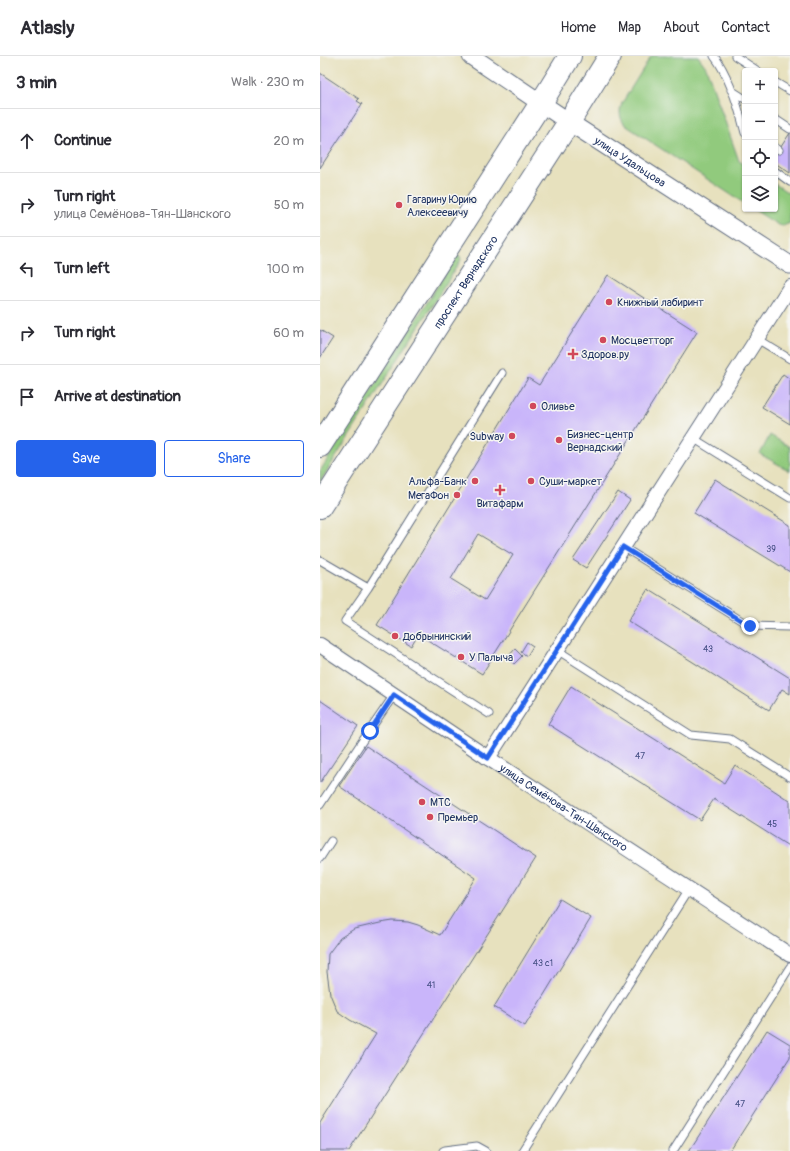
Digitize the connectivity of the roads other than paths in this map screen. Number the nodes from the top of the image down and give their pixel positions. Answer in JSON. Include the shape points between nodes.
{"nodes":[{"id":1,"x":471,"y":56,"type":"edge"},
{"id":2,"x":570,"y":56,"type":"edge"},
{"id":3,"x":610,"y":56,"type":"edge"},
{"id":4,"x":714,"y":56,"type":"edge"},
{"id":5,"x":735,"y":56,"type":"edge"},
{"id":6,"x":753,"y":68,"type":"edge"},
{"id":7,"x":778,"y":84,"type":"edge"},
{"id":8,"x":731,"y":90,"type":"junction"},
{"id":9,"x":790,"y":91,"type":"edge"},
{"id":10,"x":742,"y":97,"type":"edge"},
{"id":11,"x":541,"y":103,"type":"junction"},
{"id":12,"x":778,"y":121,"type":"edge"},
{"id":13,"x":569,"y":122,"type":"junction"},
{"id":14,"x":742,"y":123,"type":"edge"},
{"id":15,"x":790,"y":129,"type":"edge"},
{"id":16,"x":778,"y":173,"type":"edge"},
{"id":17,"x":790,"y":182,"type":"edge"},
{"id":18,"x":790,"y":265,"type":"edge"},
{"id":19,"x":790,"y":287,"type":"edge"},
{"id":20,"x":757,"y":339,"type":"junction"},
{"id":21,"x":790,"y":359,"type":"edge"},
{"id":22,"x":502,"y":373,"type":"dead end"},
{"id":23,"x":693,"y":438,"type":"junction"},
{"id":24,"x":320,"y":446,"type":"edge"},
{"id":25,"x":790,"y":498,"type":"edge"},
{"id":26,"x":320,"y":508,"type":"edge"},
{"id":27,"x":623,"y":547,"type":"junction"},
{"id":28,"x":320,"y":560,"type":"edge"},
{"id":29,"x":368,"y":588,"type":"junction"},
{"id":30,"x":790,"y":626,"type":"edge"},
{"id":31,"x":320,"y":645,"type":"edge"},
{"id":32,"x":557,"y":650,"type":"junction"},
{"id":33,"x":394,"y":695,"type":"junction"},
{"id":34,"x":489,"y":714,"type":"dead end"},
{"id":35,"x":488,"y":758,"type":"junction"},
{"id":36,"x":790,"y":777,"type":"edge"},
{"id":37,"x":320,"y":805,"type":"edge"},
{"id":38,"x":331,"y":841,"type":"dead end"},
{"id":39,"x":320,"y":858,"type":"edge"},
{"id":40,"x":689,"y":889,"type":"junction"},
{"id":41,"x":790,"y":954,"type":"edge"},
{"id":42,"x":790,"y":966,"type":"edge"},
{"id":43,"x":443,"y":1151,"type":"edge"},
{"id":44,"x":486,"y":1151,"type":"edge"},
{"id":45,"x":522,"y":1151,"type":"edge"},
{"id":46,"x":673,"y":1151,"type":"edge"}],
"edges":[{"from":1,"to":11,"type":"street","name":"улица Удальцова"},
{"from":2,"to":11,"type":"main road"},
{"from":3,"to":13,"type":"main road","name":"проспект Вернадского"},
{"from":4,"to":8,"type":"lane","via":[[720,63]]},
{"from":5,"to":6,"type":"lane"},
{"from":7,"to":9,"type":"lane"},
{"from":8,"to":10,"type":"lane"},
{"from":8,"to":14,"type":"lane"},
{"from":11,"to":13,"type":"street","name":"улица Удальцова"},
{"from":11,"to":24,"type":"main road"},
{"from":12,"to":15,"type":"lane"},
{"from":13,"to":18,"type":"street","name":"улица Удальцова"},
{"from":13,"to":26,"type":"main road","name":"проспект Вернадского"},
{"from":16,"to":17,"type":"lane"},
{"from":19,"to":20,"type":"street"},
{"from":20,"to":21,"type":"lane"},
{"from":20,"to":23,"type":"street"},
{"from":22,"to":29,"type":"lane"},
{"from":23,"to":25,"type":"lane"},
{"from":23,"to":27,"type":"street"},
{"from":27,"to":30,"type":"lane","via":[[750,626]]},
{"from":27,"to":32,"type":"street"},
{"from":28,"to":29,"type":"lane"},
{"from":29,"to":34,"type":"lane","via":[[345,621]]},
{"from":31,"to":33,"type":"street","name":"улица Семёнова-Тян-Шанского"},
{"from":32,"to":35,"type":"street"},
{"from":32,"to":36,"type":"lane","via":[[691,735],[730,739]]},
{"from":33,"to":35,"type":"street","name":"улица Семёнова-Тян-Шанского"},
{"from":33,"to":37,"type":"lane"},
{"from":35,"to":40,"type":"street","name":"улица Семёнова-Тян-Шанского"},
{"from":38,"to":39,"type":"lane"},
{"from":40,"to":41,"type":"street","name":"улица Семёнова-Тян-Шанского"},
{"from":40,"to":45,"type":"lane"},
{"from":42,"to":46,"type":"lane"},
{"from":43,"to":44,"type":"lane","via":[[477,1146]]}]}
